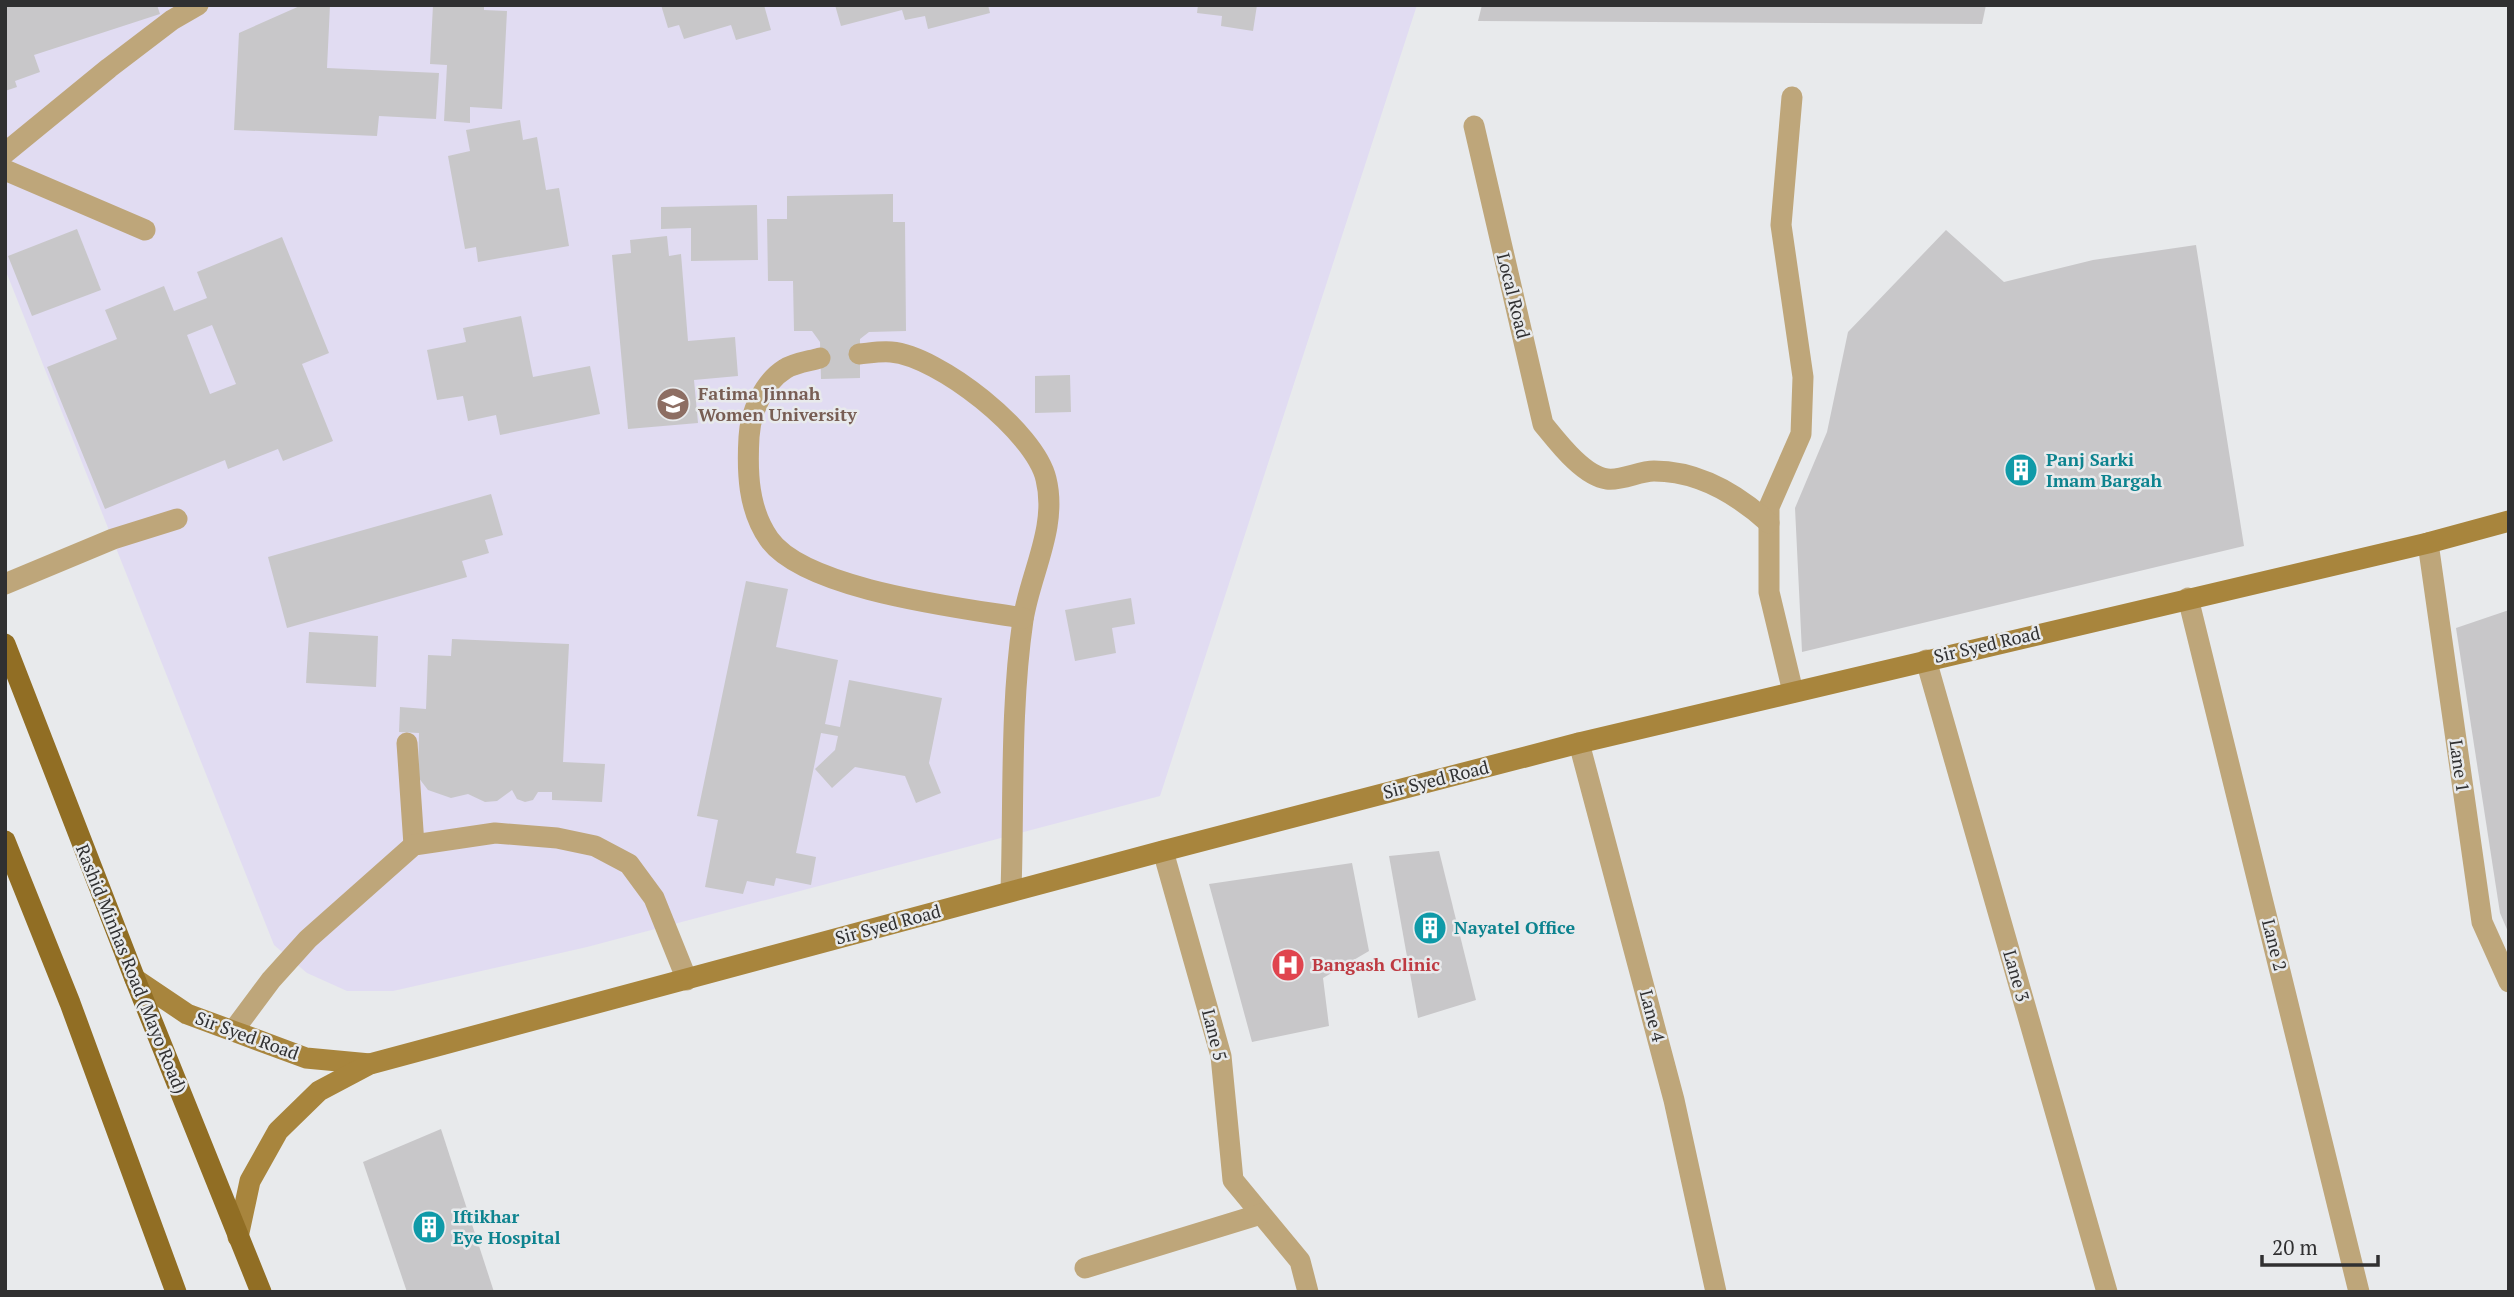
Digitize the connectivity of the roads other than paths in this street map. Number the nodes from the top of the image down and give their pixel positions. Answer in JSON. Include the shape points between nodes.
{"nodes":[{"id":1,"x":198,"y":5,"type":"edge"},
{"id":2,"x":1793,"y":97,"type":"dead end"},
{"id":3,"x":1474,"y":126,"type":"dead end"},
{"id":4,"x":5,"y":153,"type":"edge"},
{"id":5,"x":5,"y":170,"type":"edge"},
{"id":6,"x":145,"y":230,"type":"dead end"},
{"id":7,"x":859,"y":354,"type":"dead end"},
{"id":8,"x":820,"y":358,"type":"dead end"},
{"id":9,"x":177,"y":519,"type":"dead end"},
{"id":10,"x":2509,"y":521,"type":"edge"},
{"id":11,"x":1769,"y":523,"type":"junction"},
{"id":12,"x":2428,"y":543,"type":"junction"},
{"id":13,"x":5,"y":584,"type":"edge"},
{"id":14,"x":2188,"y":597,"type":"junction"},
{"id":15,"x":1023,"y":618,"type":"junction"},
{"id":16,"x":5,"y":644,"type":"edge"},
{"id":17,"x":1926,"y":660,"type":"junction"},
{"id":18,"x":1793,"y":692,"type":"junction"},
{"id":19,"x":407,"y":743,"type":"dead end"},
{"id":20,"x":1579,"y":743,"type":"junction"},
{"id":21,"x":5,"y":841,"type":"edge"},
{"id":22,"x":414,"y":845,"type":"junction"},
{"id":23,"x":1163,"y":850,"type":"junction"},
{"id":24,"x":1011,"y":891,"type":"junction"},
{"id":25,"x":135,"y":979,"type":"junction"},
{"id":26,"x":687,"y":980,"type":"junction"},
{"id":27,"x":2509,"y":982,"type":"edge"},
{"id":28,"x":233,"y":1031,"type":"junction"},
{"id":29,"x":370,"y":1065,"type":"junction"},
{"id":30,"x":1261,"y":1214,"type":"junction"},
{"id":31,"x":238,"y":1237,"type":"junction"},
{"id":32,"x":1085,"y":1268,"type":"dead end"},
{"id":33,"x":176,"y":1292,"type":"edge"},
{"id":34,"x":261,"y":1292,"type":"edge"},
{"id":35,"x":1308,"y":1292,"type":"edge"},
{"id":36,"x":1716,"y":1292,"type":"edge"},
{"id":37,"x":2106,"y":1292,"type":"edge"},
{"id":38,"x":2359,"y":1292,"type":"edge"}],
"edges":[{"from":1,"to":4,"type":"street","via":[[109,68]]},
{"from":2,"to":11,"type":"street","via":[[1781,225],[1803,377],[1801,434],[1769,507]]},
{"from":3,"to":11,"type":"street","name":"Local Road","via":[[1543,424],[1570,458],[1606,479],[1654,471],[1706,480],[1748,504]]},
{"from":5,"to":6,"type":"street"},
{"from":7,"to":15,"type":"street","via":[[892,352],[923,362],[1007,419],[1037,455],[1049,503]]},
{"from":8,"to":15,"type":"street","via":[[785,368],[763,393],[750,423],[747,474],[755,513],[769,540],[788,558],[824,574],[909,599]]},
{"from":9,"to":13,"type":"street","via":[[113,539]]},
{"from":10,"to":12,"type":"street","name":"Sir Syed Road"},
{"from":11,"to":18,"type":"street","via":[[1769,592]]},
{"from":12,"to":14,"type":"street","name":"Sir Syed Road"},
{"from":12,"to":27,"type":"street","name":"Lane 1","via":[[2482,922]]},
{"from":14,"to":17,"type":"street","name":"Sir Syed Road"},
{"from":14,"to":38,"type":"street","name":"Lane 2"},
{"from":15,"to":24,"type":"street"},
{"from":16,"to":25,"type":"main road","name":"Rashid Minhas Road (Mayo Road)"},
{"from":17,"to":18,"type":"street","name":"Sir Syed Road"},
{"from":17,"to":37,"type":"street","name":"Lane 3"},
{"from":18,"to":20,"type":"street","name":"Sir Syed Road"},
{"from":19,"to":22,"type":"street"},
{"from":20,"to":23,"type":"street","name":"Sir Syed Road"},
{"from":20,"to":36,"type":"street","name":"Lane 4","via":[[1674,1100]]},
{"from":21,"to":33,"type":"main road"},
{"from":22,"to":26,"type":"street","via":[[495,833],[557,838],[629,863],[654,898]]},
{"from":22,"to":28,"type":"street","via":[[308,940]]},
{"from":23,"to":24,"type":"street","name":"Sir Syed Road"},
{"from":23,"to":30,"type":"street","name":"Lane 5","via":[[1221,1056],[1233,1180]]},
{"from":24,"to":26,"type":"street","name":"Sir Syed Road"},
{"from":25,"to":28,"type":"street","name":"Sir Syed Road","via":[[187,1014]]},
{"from":25,"to":31,"type":"main road","name":"Rashid Minhas Road (Mayo Road)"},
{"from":26,"to":29,"type":"street","name":"Sir Syed Road"},
{"from":28,"to":29,"type":"street","name":"Sir Syed Road","via":[[306,1058]]},
{"from":29,"to":31,"type":"street","name":"Sir Syed Road","via":[[319,1091],[278,1131],[250,1181]]},
{"from":30,"to":32,"type":"street"},
{"from":30,"to":35,"type":"street","name":"Lane 5","via":[[1300,1261]]},
{"from":31,"to":34,"type":"main road","name":"Rashid Minhas Road (Mayo Road)"}]}
